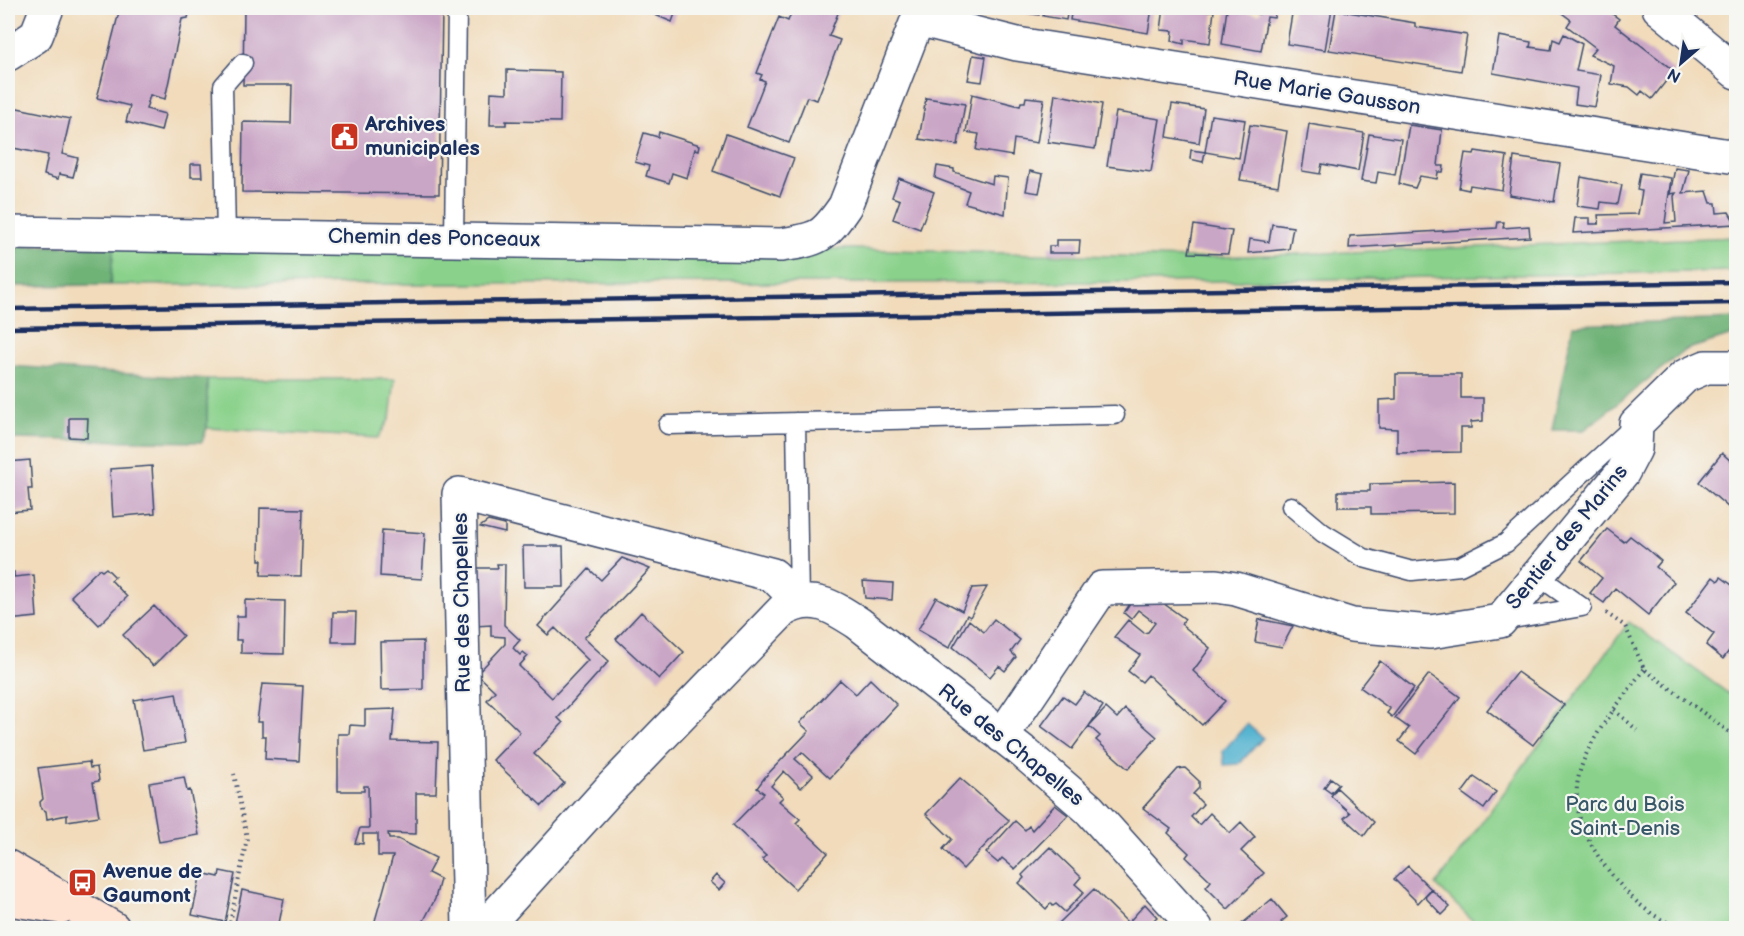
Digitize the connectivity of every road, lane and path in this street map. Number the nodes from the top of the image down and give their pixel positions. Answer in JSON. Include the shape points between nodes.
{"nodes":[{"id":1,"x":47,"y":8,"type":"edge"},
{"id":2,"x":458,"y":8,"type":"edge"},
{"id":3,"x":1659,"y":8,"type":"edge"},
{"id":4,"x":920,"y":13,"type":"edge"},
{"id":5,"x":8,"y":54,"type":"edge"},
{"id":6,"x":243,"y":63,"type":"dead end"},
{"id":7,"x":1737,"y":72,"type":"edge"},
{"id":8,"x":1737,"y":157,"type":"edge"},
{"id":9,"x":8,"y":233,"type":"edge"},
{"id":10,"x":226,"y":236,"type":"junction"},
{"id":11,"x":454,"y":238,"type":"junction"},
{"id":12,"x":1737,"y":367,"type":"edge"},
{"id":13,"x":1116,"y":415,"type":"dead end"},
{"id":14,"x":796,"y":422,"type":"junction"},
{"id":15,"x":1636,"y":424,"type":"junction"},
{"id":16,"x":668,"y":425,"type":"dead end"},
{"id":17,"x":1291,"y":506,"type":"dead end"},
{"id":18,"x":1538,"y":576,"type":"junction"},
{"id":19,"x":798,"y":601,"type":"junction"},
{"id":20,"x":1582,"y":607,"type":"junction"},
{"id":21,"x":1500,"y":621,"type":"junction"},
{"id":22,"x":1644,"y":669,"type":"junction"},
{"id":23,"x":1614,"y":710,"type":"junction"},
{"id":24,"x":1637,"y":730,"type":"dead end"},
{"id":25,"x":1002,"y":736,"type":"junction"},
{"id":26,"x":1737,"y":737,"type":"edge"},
{"id":27,"x":234,"y":774,"type":"dead end"},
{"id":28,"x":8,"y":867,"type":"edge"},
{"id":29,"x":8,"y":899,"type":"edge"},
{"id":30,"x":103,"y":923,"type":"edge"},
{"id":31,"x":1671,"y":927,"type":"edge"},
{"id":32,"x":229,"y":928,"type":"edge"},
{"id":33,"x":469,"y":928,"type":"edge"},
{"id":34,"x":484,"y":928,"type":"edge"},
{"id":35,"x":1196,"y":928,"type":"edge"},
{"id":36,"x":1688,"y":928,"type":"edge"}],
"edges":[{"from":1,"to":5,"type":"street","via":[[36,36]]},
{"from":2,"to":11,"type":"lane"},
{"from":3,"to":7,"type":"street"},
{"from":4,"to":8,"type":"street","name":"Rue Marie Gausson","via":[[1017,44]]},
{"from":4,"to":11,"type":"street","name":"Chemin des Ponceaux","via":[[845,206],[828,231],[807,241],[781,245]]},
{"from":6,"to":10,"type":"lane","via":[[223,86]]},
{"from":9,"to":10,"type":"street","name":"Chemin des Ponceaux"},
{"from":10,"to":11,"type":"street","name":"Chemin des Ponceaux"},
{"from":12,"to":15,"type":"street","via":[[1706,367],[1684,376]]},
{"from":13,"to":14,"type":"lane"},
{"from":14,"to":16,"type":"lane"},
{"from":14,"to":19,"type":"lane"},
{"from":15,"to":17,"type":"lane","via":[[1506,543],[1460,566],[1412,571],[1364,558],[1323,533]]},
{"from":15,"to":18,"type":"street","name":"Sentier des Marins","via":[[1635,449],[1623,472]]},
{"from":18,"to":20,"type":"lane"},
{"from":18,"to":21,"type":"street","name":"Sentier des Marins"},
{"from":19,"to":25,"type":"street","name":"Rue des Chapelles","via":[[838,610],[858,623]]},
{"from":19,"to":33,"type":"street","name":"Rue des Chapelles","via":[[773,575],[459,494]]},
{"from":19,"to":34,"type":"street","via":[[783,610],[610,789]]},
{"from":20,"to":21,"type":"lane"},
{"from":20,"to":22,"type":"path","via":[[1600,609],[1625,626]]},
{"from":21,"to":25,"type":"street","name":"Sentier des Marins","via":[[1430,632],[1352,625],[1216,586],[1102,588]]},
{"from":22,"to":23,"type":"path"},
{"from":22,"to":26,"type":"path"},
{"from":23,"to":24,"type":"path"},
{"from":23,"to":31,"type":"path","via":[[1581,762],[1576,782],[1578,815],[1590,846],[1626,892]]},
{"from":25,"to":35,"type":"street","name":"Rue des Chapelles","via":[[1089,809]]},
{"from":27,"to":32,"type":"path","via":[[247,838]]},
{"from":28,"to":30,"type":"main road"},
{"from":29,"to":30,"type":"main road","via":[[56,906]]},
{"from":31,"to":36,"type":"path"}]}
